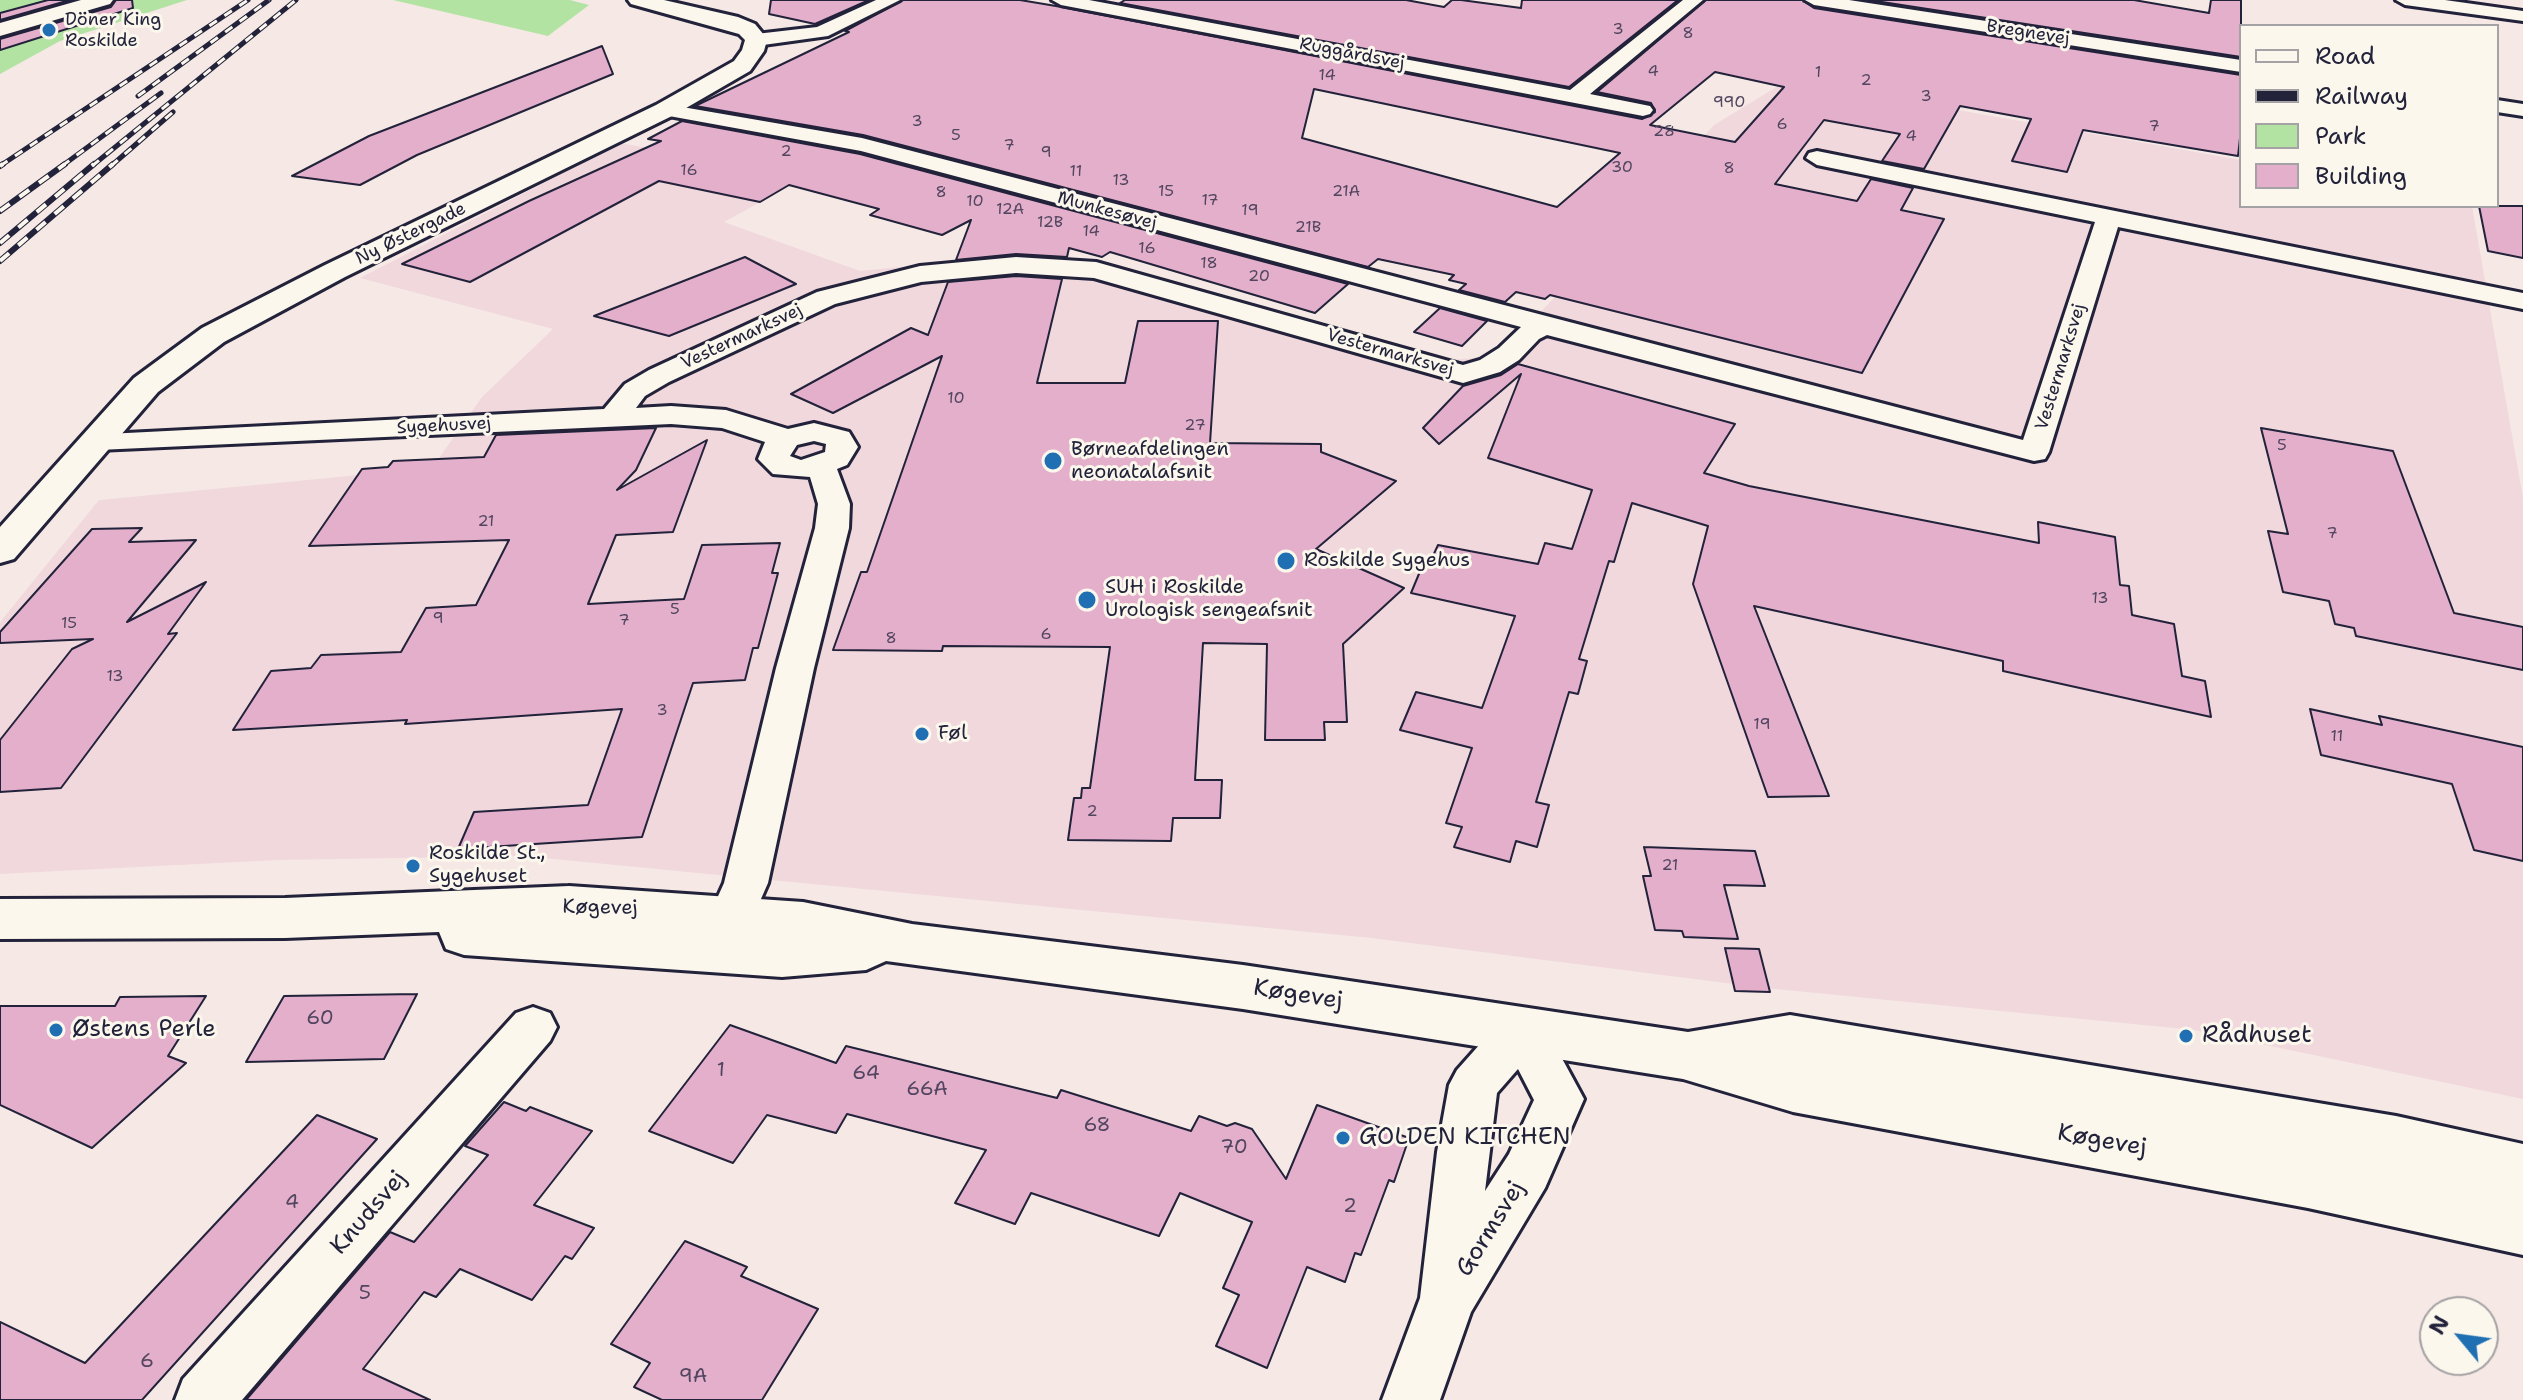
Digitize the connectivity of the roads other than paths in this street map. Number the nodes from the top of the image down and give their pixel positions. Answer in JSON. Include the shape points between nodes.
{"nodes":[{"id":1,"x":103,"y":0,"type":"edge"},
{"id":2,"x":638,"y":0,"type":"edge"},
{"id":3,"x":891,"y":0,"type":"edge"},
{"id":4,"x":1061,"y":0,"type":"edge"},
{"id":5,"x":1694,"y":0,"type":"edge"},
{"id":6,"x":1814,"y":0,"type":"edge"},
{"id":7,"x":2405,"y":0,"type":"edge"},
{"id":8,"x":2523,"y":16,"type":"edge"},
{"id":9,"x":0,"y":30,"type":"edge"},
{"id":10,"x":756,"y":40,"type":"junction"},
{"id":11,"x":2239,"y":66,"type":"edge"},
{"id":12,"x":1574,"y":97,"type":"junction"},
{"id":13,"x":2499,"y":106,"type":"edge"},
{"id":14,"x":665,"y":110,"type":"junction"},
{"id":15,"x":1643,"y":110,"type":"dead end"},
{"id":16,"x":2523,"y":110,"type":"edge"},
{"id":17,"x":1817,"y":158,"type":"dead end"},
{"id":18,"x":2109,"y":218,"type":"junction"},
{"id":19,"x":2523,"y":301,"type":"edge"},
{"id":20,"x":1545,"y":327,"type":"junction"},
{"id":21,"x":612,"y":418,"type":"junction"},
{"id":22,"x":98,"y":441,"type":"junction"},
{"id":23,"x":0,"y":551,"type":"edge"},
{"id":24,"x":13,"y":922,"type":"edge"},
{"id":25,"x":724,"y":934,"type":"junction"},
{"id":26,"x":533,"y":1027,"type":"dead end"},
{"id":27,"x":1522,"y":1030,"type":"junction"},
{"id":28,"x":1683,"y":1055,"type":"junction"},
{"id":29,"x":2523,"y":1172,"type":"edge"},
{"id":30,"x":2523,"y":1226,"type":"edge"},
{"id":31,"x":1448,"y":1298,"type":"junction"},
{"id":32,"x":204,"y":1400,"type":"edge"},
{"id":33,"x":1411,"y":1400,"type":"edge"}],
"edges":[{"from":1,"to":9,"type":"street"},
{"from":2,"to":10,"type":"street","via":[[730,22]]},
{"from":3,"to":10,"type":"street","via":[[821,32]]},
{"from":4,"to":12,"type":"street","name":"Ruggårdsvej"},
{"from":5,"to":12,"type":"street"},
{"from":6,"to":11,"type":"street","name":"Bregnevej"},
{"from":7,"to":8,"type":"street"},
{"from":10,"to":14,"type":"street","name":"Ny Østergade","via":[[742,66]]},
{"from":12,"to":15,"type":"street","name":"Ruggårdsvej"},
{"from":13,"to":16,"type":"street"},
{"from":14,"to":20,"type":"street","name":"Munkesøvej","via":[[862,145]]},
{"from":14,"to":22,"type":"street","name":"Ny Østergade","via":[[213,335],[146,385]]},
{"from":17,"to":18,"type":"street"},
{"from":18,"to":19,"type":"street"},
{"from":18,"to":20,"type":"street","name":"Vestermarksvej","via":[[2034,452]]},
{"from":20,"to":21,"type":"street","name":"Vestermarksvej","via":[[1529,333],[1490,366],[1463,374],[1096,270],[1057,265],[972,268],[920,274],[826,298],[659,376],[635,390]]},
{"from":21,"to":22,"type":"street","name":"Sygehusvej"},
{"from":21,"to":25,"type":"street","name":"Sygehusvej","via":[[702,415],[786,439],[814,432],[842,442],[841,453],[820,466],[834,504],[832,528],[746,883]]},
{"from":22,"to":23,"type":"street","name":"Ny Østergade"},
{"from":24,"to":25,"type":"street","name":"Køgevej","via":[[285,918]]},
{"from":25,"to":27,"type":"street","name":"Køgevej","via":[[782,956],[912,945],[1243,987]]},
{"from":26,"to":32,"type":"street","name":"Knudsvej"},
{"from":27,"to":28,"type":"street","name":"Køgevej"},
{"from":27,"to":31,"type":"street","name":"Gormsvej","via":[[1474,1085]]},
{"from":27,"to":31,"type":"street","name":"Gormsvej","via":[[1559,1099],[1527,1171]]},
{"from":28,"to":29,"type":"street","name":"Køgevej","via":[[1790,1039],[2396,1143]]},
{"from":28,"to":30,"type":"street","name":"Køgevej","via":[[1793,1087],[2169,1154]]},
{"from":31,"to":33,"type":"street","name":"Gormsvej"}]}
